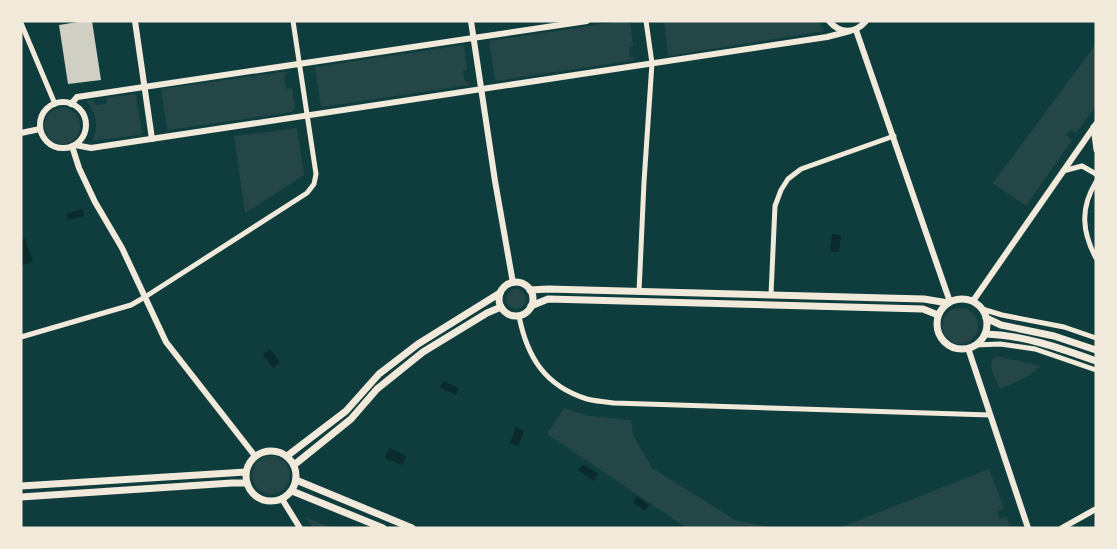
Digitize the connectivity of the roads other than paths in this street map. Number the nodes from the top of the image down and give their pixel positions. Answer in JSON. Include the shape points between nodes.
{"nodes":[{"id":1,"x":135,"y":21,"type":"edge"},
{"id":2,"x":293,"y":21,"type":"edge"},
{"id":3,"x":471,"y":21,"type":"edge"},
{"id":4,"x":586,"y":21,"type":"edge"},
{"id":5,"x":646,"y":21,"type":"edge"},
{"id":6,"x":829,"y":21,"type":"edge"},
{"id":7,"x":866,"y":21,"type":"edge"},
{"id":8,"x":21,"y":23,"type":"edge"},
{"id":9,"x":853,"y":30,"type":"junction"},
{"id":10,"x":474,"y":38,"type":"junction"},
{"id":11,"x":652,"y":63,"type":"junction"},
{"id":12,"x":300,"y":64,"type":"junction"},
{"id":13,"x":145,"y":87,"type":"junction"},
{"id":14,"x":482,"y":89,"type":"junction"},
{"id":15,"x":55,"y":104,"type":"junction"},
{"id":16,"x":71,"y":104,"type":"junction"},
{"id":17,"x":308,"y":115,"type":"junction"},
{"id":18,"x":1095,"y":125,"type":"edge"},
{"id":19,"x":40,"y":129,"type":"junction"},
{"id":20,"x":21,"y":133,"type":"edge"},
{"id":21,"x":894,"y":136,"type":"junction"},
{"id":22,"x":152,"y":139,"type":"junction"},
{"id":23,"x":74,"y":145,"type":"junction"},
{"id":24,"x":1096,"y":150,"type":"edge"},
{"id":25,"x":1062,"y":171,"type":"junction"},
{"id":26,"x":1096,"y":174,"type":"edge"},
{"id":27,"x":1096,"y":182,"type":"edge"},
{"id":28,"x":1096,"y":258,"type":"edge"},
{"id":29,"x":512,"y":283,"type":"junction"},
{"id":30,"x":530,"y":290,"type":"junction"},
{"id":31,"x":639,"y":292,"type":"junction"},
{"id":32,"x":500,"y":293,"type":"junction"},
{"id":33,"x":771,"y":294,"type":"junction"},
{"id":34,"x":145,"y":298,"type":"junction"},
{"id":35,"x":973,"y":301,"type":"junction"},
{"id":36,"x":948,"y":302,"type":"junction"},
{"id":37,"x":532,"y":306,"type":"junction"},
{"id":38,"x":501,"y":307,"type":"junction"},
{"id":39,"x":982,"y":309,"type":"junction"},
{"id":40,"x":938,"y":315,"type":"junction"},
{"id":41,"x":519,"y":316,"type":"junction"},
{"id":42,"x":986,"y":318,"type":"junction"},
{"id":43,"x":984,"y":334,"type":"junction"},
{"id":44,"x":21,"y":337,"type":"edge"},
{"id":45,"x":1096,"y":338,"type":"edge"},
{"id":46,"x":971,"y":347,"type":"junction"},
{"id":47,"x":1096,"y":350,"type":"edge"},
{"id":48,"x":1096,"y":361,"type":"edge"},
{"id":49,"x":1096,"y":370,"type":"edge"},
{"id":50,"x":990,"y":415,"type":"junction"},
{"id":51,"x":255,"y":456,"type":"junction"},
{"id":52,"x":287,"y":456,"type":"junction"},
{"id":53,"x":294,"y":465,"type":"junction"},
{"id":54,"x":246,"y":472,"type":"junction"},
{"id":55,"x":296,"y":480,"type":"junction"},
{"id":56,"x":247,"y":483,"type":"junction"},
{"id":57,"x":21,"y":486,"type":"edge"},
{"id":58,"x":292,"y":491,"type":"junction"},
{"id":59,"x":21,"y":497,"type":"edge"},
{"id":60,"x":282,"y":499,"type":"junction"},
{"id":61,"x":1096,"y":509,"type":"edge"},
{"id":62,"x":300,"y":528,"type":"edge"},
{"id":63,"x":383,"y":528,"type":"edge"},
{"id":64,"x":412,"y":528,"type":"edge"},
{"id":65,"x":1028,"y":528,"type":"edge"},
{"id":66,"x":1062,"y":528,"type":"edge"}],
"edges":[{"from":1,"to":13,"type":"street"},
{"from":2,"to":12,"type":"street"},
{"from":3,"to":10,"type":"street"},
{"from":4,"to":10,"type":"street"},
{"from":5,"to":11,"type":"street"},
{"from":6,"to":9,"type":"street","via":[[840,30]]},
{"from":7,"to":9,"type":"street"},
{"from":8,"to":15,"type":"street"},
{"from":9,"to":11,"type":"street","via":[[827,37]]},
{"from":9,"to":21,"type":"street"},
{"from":10,"to":12,"type":"street"},
{"from":10,"to":14,"type":"street"},
{"from":11,"to":14,"type":"street"},
{"from":11,"to":31,"type":"street"},
{"from":12,"to":13,"type":"street"},
{"from":12,"to":17,"type":"street"},
{"from":13,"to":16,"type":"street","via":[[77,97]]},
{"from":13,"to":22,"type":"street"},
{"from":14,"to":17,"type":"street"},
{"from":14,"to":29,"type":"street"},
{"from":15,"to":16,"type":"street"},
{"from":15,"to":19,"type":"street","via":[[43,114]]},
{"from":16,"to":23,"type":"street","via":[[81,112],[86,123],[83,136]]},
{"from":17,"to":22,"type":"street"},
{"from":17,"to":34,"type":"street","via":[[316,174],[307,193]]},
{"from":18,"to":24,"type":"street"},
{"from":18,"to":25,"type":"street"},
{"from":19,"to":20,"type":"street"},
{"from":19,"to":23,"type":"street","via":[[45,140],[55,146],[66,148]]},
{"from":21,"to":33,"type":"street","via":[[802,170],[788,179],[775,206]]},
{"from":21,"to":36,"type":"street"},
{"from":22,"to":23,"type":"street","via":[[91,148]]},
{"from":23,"to":34,"type":"street","via":[[79,168]]},
{"from":25,"to":26,"type":"street","via":[[1082,166]]},
{"from":25,"to":35,"type":"street"},
{"from":27,"to":28,"type":"street","via":[[1085,208],[1084,226]]},
{"from":29,"to":30,"type":"main road","via":[[523,284]]},
{"from":29,"to":32,"type":"main road"},
{"from":30,"to":31,"type":"main road"},
{"from":30,"to":37,"type":"main road"},
{"from":31,"to":33,"type":"main road"},
{"from":32,"to":38,"type":"main road"},
{"from":32,"to":52,"type":"main road","via":[[418,344],[379,374],[346,411]]},
{"from":33,"to":36,"type":"main road"},
{"from":34,"to":44,"type":"street"},
{"from":34,"to":51,"type":"street","via":[[175,356]]},
{"from":35,"to":36,"type":"main road"},
{"from":35,"to":39,"type":"main road"},
{"from":36,"to":40,"type":"main road"},
{"from":37,"to":40,"type":"main road","via":[[548,299],[923,310]]},
{"from":37,"to":41,"type":"main road"},
{"from":38,"to":41,"type":"main road","via":[[509,314]]},
{"from":38,"to":53,"type":"main road","via":[[423,352],[378,389],[351,419]]},
{"from":39,"to":42,"type":"main road"},
{"from":39,"to":45,"type":"street","via":[[1064,327]]},
{"from":40,"to":46,"type":"main road","via":[[937,328],[943,340],[954,348]]},
{"from":41,"to":50,"type":"street","via":[[529,353],[543,372],[561,387],[588,399],[623,403]]},
{"from":42,"to":43,"type":"main road"},
{"from":42,"to":47,"type":"main road","via":[[1001,325],[1054,336]]},
{"from":43,"to":46,"type":"main road"},
{"from":43,"to":48,"type":"main road","via":[[1001,334],[1052,346]]},
{"from":46,"to":49,"type":"street","via":[[1000,344],[1035,349]]},
{"from":46,"to":50,"type":"street"},
{"from":50,"to":65,"type":"street"},
{"from":51,"to":52,"type":"main road","via":[[271,450]]},
{"from":51,"to":54,"type":"main road"},
{"from":52,"to":53,"type":"main road"},
{"from":53,"to":55,"type":"main road"},
{"from":54,"to":56,"type":"main road"},
{"from":54,"to":57,"type":"main road"},
{"from":55,"to":58,"type":"main road"},
{"from":55,"to":64,"type":"main road"},
{"from":56,"to":59,"type":"main road"},
{"from":56,"to":60,"type":"main road","via":[[261,499]]},
{"from":58,"to":60,"type":"main road"},
{"from":58,"to":63,"type":"main road"},
{"from":60,"to":62,"type":"street"},
{"from":61,"to":66,"type":"street"}]}
